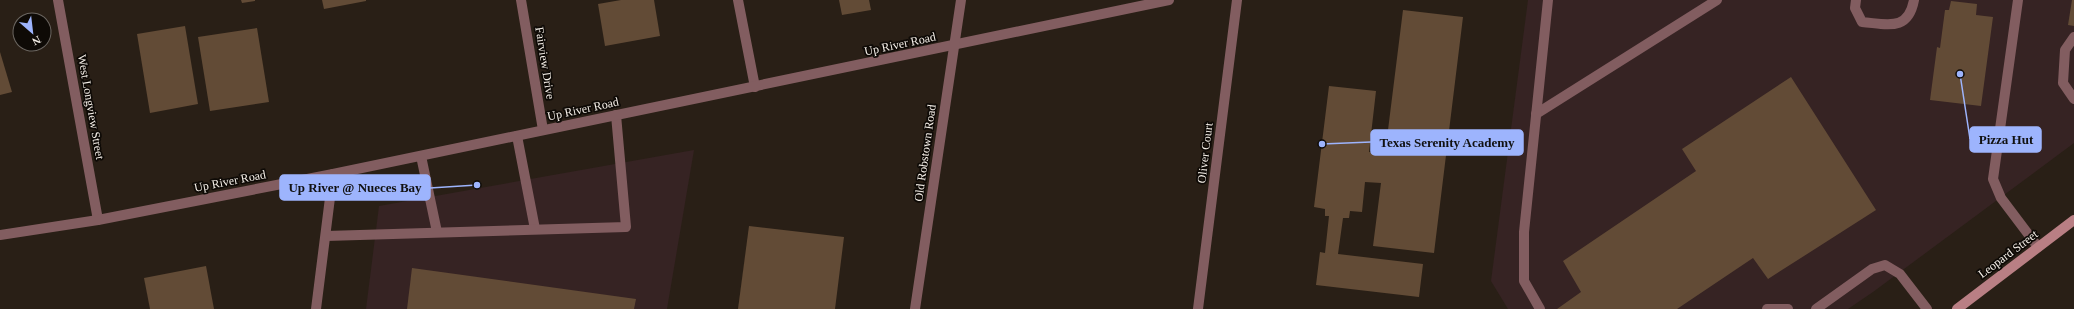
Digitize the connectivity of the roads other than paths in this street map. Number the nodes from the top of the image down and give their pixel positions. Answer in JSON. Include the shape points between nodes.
{"nodes":[{"id":1,"x":58,"y":0,"type":"edge"},
{"id":2,"x":521,"y":0,"type":"edge"},
{"id":3,"x":738,"y":0,"type":"edge"},
{"id":4,"x":961,"y":0,"type":"edge"},
{"id":5,"x":1169,"y":0,"type":"edge"},
{"id":6,"x":1237,"y":0,"type":"edge"},
{"id":7,"x":1548,"y":0,"type":"edge"},
{"id":8,"x":1717,"y":0,"type":"edge"},
{"id":9,"x":1856,"y":0,"type":"edge"},
{"id":10,"x":1914,"y":0,"type":"edge"},
{"id":11,"x":2018,"y":0,"type":"edge"},
{"id":12,"x":2074,"y":37,"type":"edge"},
{"id":13,"x":954,"y":46,"type":"junction"},
{"id":14,"x":755,"y":86,"type":"junction"},
{"id":15,"x":2074,"y":99,"type":"edge"},
{"id":16,"x":1536,"y":114,"type":"junction"},
{"id":17,"x":616,"y":115,"type":"junction"},
{"id":18,"x":543,"y":130,"type":"junction"},
{"id":19,"x":517,"y":136,"type":"junction"},
{"id":20,"x":421,"y":156,"type":"junction"},
{"id":21,"x":334,"y":174,"type":"junction"},
{"id":22,"x":98,"y":220,"type":"junction"},
{"id":23,"x":2074,"y":220,"type":"edge"},
{"id":24,"x":535,"y":229,"type":"junction"},
{"id":25,"x":437,"y":232,"type":"junction"},
{"id":26,"x":0,"y":235,"type":"edge"},
{"id":27,"x":326,"y":236,"type":"junction"},
{"id":28,"x":2038,"y":247,"type":"junction"},
{"id":29,"x":316,"y":309,"type":"edge"},
{"id":30,"x":915,"y":309,"type":"edge"},
{"id":31,"x":1198,"y":309,"type":"edge"},
{"id":32,"x":1540,"y":309,"type":"edge"},
{"id":33,"x":1767,"y":309,"type":"edge"},
{"id":34,"x":1788,"y":309,"type":"edge"},
{"id":35,"x":1816,"y":309,"type":"edge"},
{"id":36,"x":1927,"y":309,"type":"edge"},
{"id":37,"x":1957,"y":309,"type":"edge"}],
"edges":[{"from":1,"to":22,"type":"street","name":"West Longview Street"},
{"from":2,"to":18,"type":"street","name":"Fairview Drive"},
{"from":3,"to":14,"type":"street"},
{"from":4,"to":13,"type":"street","name":"Old Robstown Road"},
{"from":5,"to":13,"type":"street","name":"Up River Road"},
{"from":6,"to":31,"type":"street","name":"Oliver Court"},
{"from":7,"to":16,"type":"street"},
{"from":8,"to":16,"type":"street"},
{"from":9,"to":10,"type":"street","via":[[1855,8],[1862,22],[1898,24],[1907,19]]},
{"from":11,"to":28,"type":"street","via":[[1993,178],[2001,198]]},
{"from":12,"to":15,"type":"street","via":[[2065,50],[2063,83]]},
{"from":13,"to":14,"type":"street","name":"Up River Road"},
{"from":13,"to":30,"type":"street","name":"Old Robstown Road"},
{"from":14,"to":17,"type":"street","name":"Up River Road"},
{"from":16,"to":32,"type":"street","via":[[1524,232],[1524,281]]},
{"from":17,"to":18,"type":"street","name":"Up River Road"},
{"from":17,"to":24,"type":"street","via":[[626,227]]},
{"from":18,"to":19,"type":"street","name":"Up River Road"},
{"from":19,"to":20,"type":"street","name":"Up River Road"},
{"from":19,"to":24,"type":"street"},
{"from":20,"to":21,"type":"street","name":"Up River Road"},
{"from":20,"to":25,"type":"street"},
{"from":21,"to":22,"type":"street","name":"Up River Road"},
{"from":21,"to":27,"type":"street"},
{"from":22,"to":26,"type":"street","name":"Up River Road"},
{"from":23,"to":28,"type":"main road","name":"Leopard Street"},
{"from":24,"to":25,"type":"street"},
{"from":25,"to":27,"type":"street"},
{"from":27,"to":29,"type":"street"},
{"from":28,"to":37,"type":"main road","name":"Leopard Street"},
{"from":33,"to":34,"type":"street"},
{"from":35,"to":36,"type":"street","via":[[1872,269],[1885,265],[1900,274]]}]}
